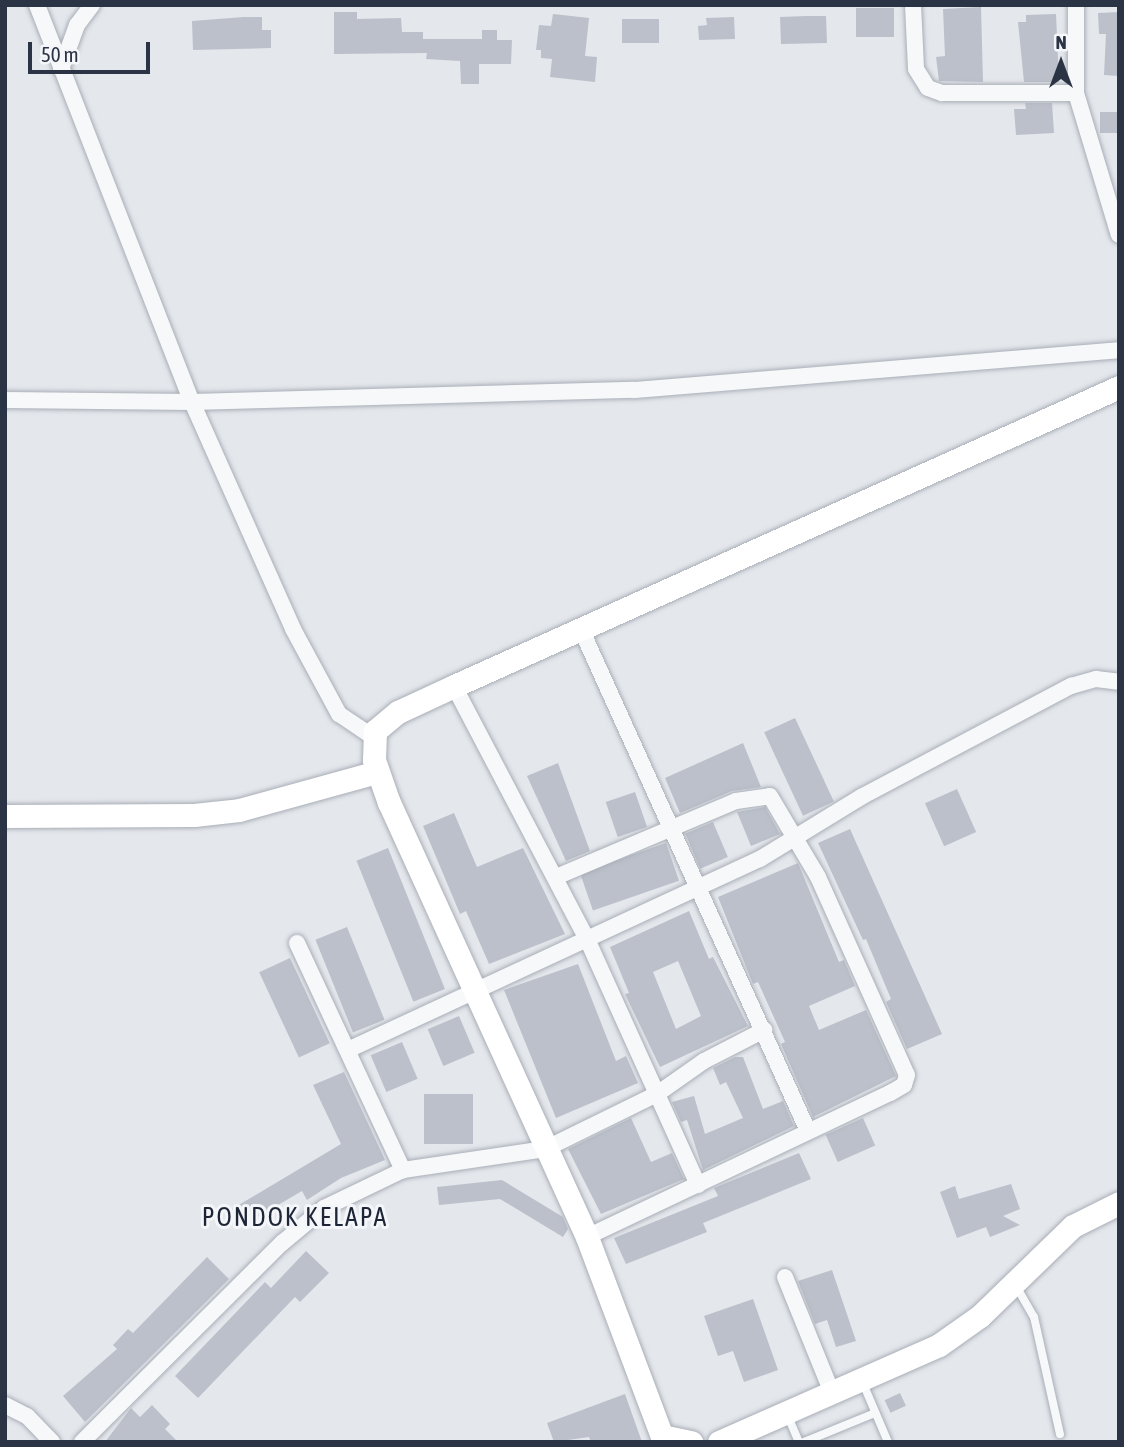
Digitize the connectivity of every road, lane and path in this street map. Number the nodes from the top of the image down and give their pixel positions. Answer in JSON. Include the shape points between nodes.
{"nodes":[{"id":1,"x":37,"y":5,"type":"edge"},
{"id":2,"x":92,"y":5,"type":"edge"},
{"id":3,"x":913,"y":5,"type":"edge"},
{"id":4,"x":1076,"y":5,"type":"edge"},
{"id":5,"x":61,"y":69,"type":"junction"},
{"id":6,"x":1076,"y":93,"type":"junction"},
{"id":7,"x":1119,"y":235,"type":"edge"},
{"id":8,"x":1119,"y":351,"type":"edge"},
{"id":9,"x":1119,"y":387,"type":"edge"},
{"id":10,"x":5,"y":400,"type":"edge"},
{"id":11,"x":192,"y":401,"type":"junction"},
{"id":12,"x":581,"y":629,"type":"junction"},
{"id":13,"x":1119,"y":682,"type":"edge"},
{"id":14,"x":453,"y":686,"type":"junction"},
{"id":15,"x":373,"y":737,"type":"junction"},
{"id":16,"x":377,"y":772,"type":"junction"},
{"id":17,"x":5,"y":816,"type":"edge"},
{"id":18,"x":670,"y":828,"type":"junction"},
{"id":19,"x":797,"y":838,"type":"junction"},
{"id":20,"x":556,"y":877,"type":"junction"},
{"id":21,"x":699,"y":888,"type":"junction"},
{"id":22,"x":587,"y":939,"type":"junction"},
{"id":23,"x":297,"y":943,"type":"dead end"},
{"id":24,"x":473,"y":991,"type":"junction"},
{"id":25,"x":764,"y":1030,"type":"junction"},
{"id":26,"x":348,"y":1050,"type":"junction"},
{"id":27,"x":657,"y":1094,"type":"junction"},
{"id":28,"x":808,"y":1131,"type":"junction"},
{"id":29,"x":545,"y":1149,"type":"junction"},
{"id":30,"x":403,"y":1170,"type":"junction"},
{"id":31,"x":698,"y":1185,"type":"junction"},
{"id":32,"x":1119,"y":1203,"type":"edge"},
{"id":33,"x":587,"y":1237,"type":"junction"},
{"id":34,"x":785,"y":1277,"type":"dead end"},
{"id":35,"x":1015,"y":1283,"type":"junction"},
{"id":36,"x":862,"y":1381,"type":"junction"},
{"id":37,"x":833,"y":1395,"type":"junction"},
{"id":38,"x":5,"y":1405,"type":"edge"},
{"id":39,"x":875,"y":1413,"type":"junction"},
{"id":40,"x":787,"y":1414,"type":"junction"},
{"id":41,"x":1060,"y":1434,"type":"dead end"},
{"id":42,"x":663,"y":1439,"type":"edge"},
{"id":43,"x":52,"y":1442,"type":"edge"},
{"id":44,"x":82,"y":1442,"type":"edge"},
{"id":45,"x":691,"y":1442,"type":"edge"},
{"id":46,"x":719,"y":1442,"type":"edge"},
{"id":47,"x":799,"y":1442,"type":"edge"},
{"id":48,"x":804,"y":1442,"type":"edge"},
{"id":49,"x":888,"y":1442,"type":"edge"}],
"edges":[{"from":1,"to":5,"type":"street"},
{"from":2,"to":5,"type":"street","via":[[77,25]]},
{"from":3,"to":6,"type":"street","via":[[916,69],[928,88],[942,93]]},
{"from":4,"to":6,"type":"street"},
{"from":5,"to":11,"type":"street"},
{"from":6,"to":7,"type":"street"},
{"from":8,"to":11,"type":"street","via":[[634,390]]},
{"from":9,"to":12,"type":"street"},
{"from":10,"to":11,"type":"street"},
{"from":11,"to":15,"type":"street","via":[[311,667],[339,714]]},
{"from":12,"to":14,"type":"street"},
{"from":12,"to":18,"type":"street"},
{"from":13,"to":19,"type":"street","via":[[1096,679],[1071,686],[884,784]]},
{"from":14,"to":15,"type":"street","via":[[385,720]]},
{"from":14,"to":20,"type":"street"},
{"from":15,"to":16,"type":"street"},
{"from":16,"to":17,"type":"street","via":[[239,810],[194,815]]},
{"from":16,"to":24,"type":"street"},
{"from":18,"to":19,"type":"street","via":[[764,794],[777,803]]},
{"from":18,"to":20,"type":"street"},
{"from":18,"to":21,"type":"street"},
{"from":19,"to":21,"type":"street"},
{"from":19,"to":28,"type":"street","via":[[887,1026],[907,1079],[890,1093]]},
{"from":20,"to":22,"type":"street"},
{"from":21,"to":22,"type":"street"},
{"from":21,"to":25,"type":"street"},
{"from":22,"to":24,"type":"street"},
{"from":22,"to":27,"type":"street"},
{"from":23,"to":26,"type":"street"},
{"from":24,"to":26,"type":"street"},
{"from":24,"to":29,"type":"street"},
{"from":25,"to":27,"type":"street","via":[[704,1061]]},
{"from":25,"to":28,"type":"street"},
{"from":26,"to":30,"type":"street"},
{"from":27,"to":29,"type":"street"},
{"from":27,"to":31,"type":"street"},
{"from":28,"to":31,"type":"street"},
{"from":29,"to":30,"type":"street"},
{"from":29,"to":33,"type":"street"},
{"from":30,"to":44,"type":"street","via":[[352,1193],[303,1224]]},
{"from":31,"to":33,"type":"street"},
{"from":32,"to":35,"type":"street","via":[[1073,1226]]},
{"from":33,"to":42,"type":"street"},
{"from":34,"to":37,"type":"street"},
{"from":35,"to":36,"type":"street","via":[[962,1331]]},
{"from":35,"to":41,"type":"lane","via":[[1034,1317]]},
{"from":36,"to":37,"type":"street"},
{"from":36,"to":39,"type":"lane"},
{"from":37,"to":40,"type":"street"},
{"from":38,"to":43,"type":"street","via":[[27,1416]]},
{"from":39,"to":48,"type":"lane"},
{"from":39,"to":49,"type":"lane"},
{"from":40,"to":46,"type":"street"},
{"from":40,"to":47,"type":"lane"},
{"from":42,"to":45,"type":"street"}]}
